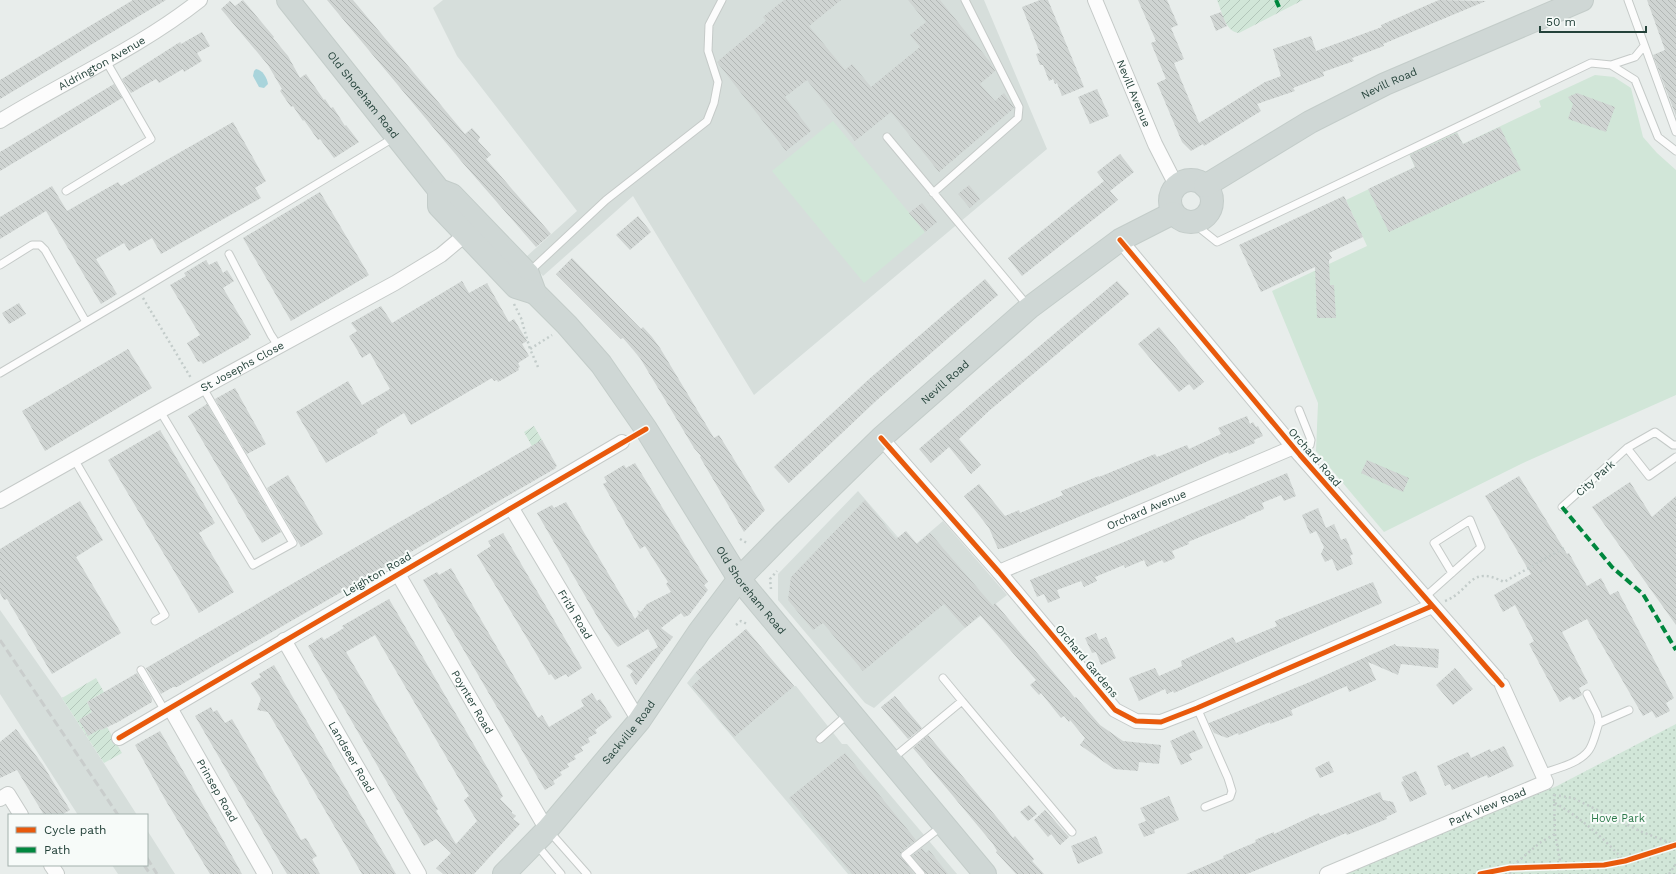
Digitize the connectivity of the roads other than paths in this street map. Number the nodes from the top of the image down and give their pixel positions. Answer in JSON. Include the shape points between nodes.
{"nodes":[{"id":1,"x":200,"y":0,"type":"edge"},
{"id":2,"x":288,"y":0,"type":"edge"},
{"id":3,"x":722,"y":0,"type":"edge"},
{"id":4,"x":965,"y":0,"type":"edge"},
{"id":5,"x":1095,"y":0,"type":"edge"},
{"id":6,"x":1582,"y":0,"type":"edge"},
{"id":7,"x":1628,"y":0,"type":"edge"},
{"id":8,"x":1644,"y":46,"type":"junction"},
{"id":9,"x":106,"y":62,"type":"junction"},
{"id":10,"x":1611,"y":65,"type":"junction"},
{"id":11,"x":0,"y":121,"type":"edge"},
{"id":12,"x":1676,"y":132,"type":"edge"},
{"id":13,"x":396,"y":136,"type":"junction"},
{"id":14,"x":887,"y":137,"type":"dead end"},
{"id":15,"x":1676,"y":151,"type":"edge"},
{"id":16,"x":1176,"y":185,"type":"junction"},
{"id":17,"x":1205,"y":186,"type":"junction"},
{"id":18,"x":66,"y":191,"type":"dead end"},
{"id":19,"x":933,"y":193,"type":"junction"},
{"id":20,"x":1173,"y":213,"type":"junction"},
{"id":21,"x":1198,"y":222,"type":"junction"},
{"id":22,"x":472,"y":229,"type":"junction"},
{"id":23,"x":1120,"y":240,"type":"junction"},
{"id":24,"x":229,"y":254,"type":"dead end"},
{"id":25,"x":0,"y":265,"type":"edge"},
{"id":26,"x":531,"y":283,"type":"junction"},
{"id":27,"x":1029,"y":308,"type":"junction"},
{"id":28,"x":86,"y":322,"type":"junction"},
{"id":29,"x":279,"y":347,"type":"junction"},
{"id":30,"x":0,"y":372,"type":"edge"},
{"id":31,"x":200,"y":389,"type":"junction"},
{"id":32,"x":1299,"y":410,"type":"dead end"},
{"id":33,"x":160,"y":411,"type":"junction"},
{"id":34,"x":881,"y":438,"type":"junction"},
{"id":35,"x":622,"y":442,"type":"dead end"},
{"id":36,"x":1676,"y":445,"type":"edge"},
{"id":37,"x":1627,"y":448,"type":"junction"},
{"id":38,"x":1297,"y":451,"type":"junction"},
{"id":39,"x":1676,"y":457,"type":"edge"},
{"id":40,"x":74,"y":459,"type":"junction"},
{"id":41,"x":0,"y":501,"type":"edge"},
{"id":42,"x":511,"y":507,"type":"junction"},
{"id":43,"x":1562,"y":507,"type":"dead end"},
{"id":44,"x":999,"y":572,"type":"junction"},
{"id":45,"x":1452,"y":573,"type":"junction"},
{"id":46,"x":398,"y":574,"type":"junction"},
{"id":47,"x":739,"y":579,"type":"junction"},
{"id":48,"x":1428,"y":601,"type":"junction"},
{"id":49,"x":155,"y":621,"type":"dead end"},
{"id":50,"x":284,"y":640,"type":"junction"},
{"id":51,"x":141,"y":670,"type":"dead end"},
{"id":52,"x":943,"y":678,"type":"dead end"},
{"id":53,"x":1587,"y":694,"type":"dead end"},
{"id":54,"x":962,"y":701,"type":"junction"},
{"id":55,"x":1197,"y":708,"type":"junction"},
{"id":56,"x":167,"y":709,"type":"junction"},
{"id":57,"x":1629,"y":710,"type":"dead end"},
{"id":58,"x":850,"y":713,"type":"junction"},
{"id":59,"x":639,"y":721,"type":"junction"},
{"id":60,"x":1599,"y":723,"type":"junction"},
{"id":61,"x":119,"y":738,"type":"dead end"},
{"id":62,"x":820,"y":739,"type":"dead end"},
{"id":63,"x":890,"y":761,"type":"junction"},
{"id":64,"x":1545,"y":777,"type":"junction"},
{"id":65,"x":0,"y":799,"type":"edge"},
{"id":66,"x":1205,"y":807,"type":"dead end"},
{"id":67,"x":20,"y":814,"type":"edge"},
{"id":68,"x":944,"y":824,"type":"junction"},
{"id":69,"x":1072,"y":832,"type":"dead end"},
{"id":70,"x":541,"y":836,"type":"junction"},
{"id":71,"x":982,"y":873,"type":"edge"},
{"id":72,"x":265,"y":874,"type":"edge"},
{"id":73,"x":419,"y":874,"type":"edge"},
{"id":74,"x":504,"y":874,"type":"edge"},
{"id":75,"x":561,"y":874,"type":"edge"},
{"id":76,"x":587,"y":874,"type":"edge"},
{"id":77,"x":920,"y":874,"type":"edge"},
{"id":78,"x":1327,"y":874,"type":"edge"}],
"edges":[{"from":1,"to":9,"type":"street","name":"Aldrington Avenue"},
{"from":2,"to":13,"type":"main road","name":"Old Shoreham Road"},
{"from":3,"to":26,"type":"lane","via":[[708,25],[708,50],[718,82],[707,121],[606,200]]},
{"from":4,"to":19,"type":"lane","via":[[1019,107],[1018,118]]},
{"from":5,"to":16,"type":"street","name":"Nevill Avenue","via":[[1155,144]]},
{"from":6,"to":17,"type":"main road","name":"Nevill Road","via":[[1385,84],[1310,122]]},
{"from":7,"to":8,"type":"lane"},
{"from":8,"to":10,"type":"lane","via":[[1635,57]]},
{"from":8,"to":12,"type":"lane"},
{"from":9,"to":11,"type":"street","name":"Aldrington Avenue"},
{"from":9,"to":18,"type":"lane","via":[[151,139]]},
{"from":10,"to":15,"type":"lane","via":[[1635,80],[1658,138]]},
{"from":10,"to":21,"type":"lane","via":[[1591,63],[1217,242],[1202,230]]},
{"from":13,"to":22,"type":"main road","name":"Old Shoreham Road","via":[[439,190],[439,206]]},
{"from":13,"to":28,"type":"lane"},
{"from":14,"to":19,"type":"lane"},
{"from":16,"to":17,"type":"main road","via":[[1188,180],[1200,182]]},
{"from":16,"to":20,"type":"main road","via":[[1169,199]]},
{"from":17,"to":21,"type":"main road","via":[[1212,201],[1206,217]]},
{"from":19,"to":27,"type":"lane"},
{"from":20,"to":21,"type":"main road","via":[[1184,222]]},
{"from":20,"to":23,"type":"main road","name":"Nevill Road"},
{"from":22,"to":26,"type":"main road","name":"Old Shoreham Road","via":[[516,287]]},
{"from":22,"to":29,"type":"street","name":"St Josephs Close","via":[[442,255]]},
{"from":23,"to":27,"type":"main road","name":"Nevill Road"},
{"from":23,"to":38,"type":"street","name":"Orchard Road"},
{"from":24,"to":29,"type":"lane"},
{"from":25,"to":28,"type":"lane","via":[[32,245],[40,245]]},
{"from":26,"to":47,"type":"main road","name":"Old Shoreham Road","via":[[601,364],[646,429]]},
{"from":27,"to":34,"type":"main road","name":"Nevill Road"},
{"from":28,"to":30,"type":"lane"},
{"from":29,"to":31,"type":"street","name":"St Josephs Close"},
{"from":31,"to":33,"type":"street","name":"St Josephs Close"},
{"from":31,"to":33,"type":"lane","via":[[293,543],[253,565]]},
{"from":32,"to":38,"type":"lane","via":[[1311,440],[1310,445]]},
{"from":33,"to":40,"type":"street","name":"St Josephs Close"},
{"from":34,"to":44,"type":"street","name":"Orchard Gardens"},
{"from":34,"to":47,"type":"main road","name":"Nevill Road"},
{"from":35,"to":42,"type":"street","name":"Leighton Road"},
{"from":36,"to":37,"type":"lane","name":"City Park","via":[[1654,432]]},
{"from":37,"to":39,"type":"lane","via":[[1649,476]]},
{"from":37,"to":43,"type":"lane","name":"City Park"},
{"from":38,"to":44,"type":"street","name":"Orchard Avenue"},
{"from":38,"to":48,"type":"street","name":"Orchard Road"},
{"from":40,"to":41,"type":"street","name":"St Josephs Close"},
{"from":40,"to":49,"type":"lane","via":[[165,615]]},
{"from":42,"to":46,"type":"street","name":"Leighton Road"},
{"from":42,"to":59,"type":"street","name":"Frith Road"},
{"from":44,"to":55,"type":"street","name":"Orchard Gardens","via":[[1115,710],[1136,721],[1161,722]]},
{"from":45,"to":45,"type":"lane","via":[[1481,546],[1470,520],[1434,543]]},
{"from":45,"to":48,"type":"lane"},
{"from":46,"to":50,"type":"street","name":"Leighton Road"},
{"from":46,"to":70,"type":"street","name":"Poynter Road"},
{"from":47,"to":58,"type":"main road","name":"Old Shoreham Road"},
{"from":47,"to":59,"type":"main road","name":"Sackville Road","via":[[699,632]]},
{"from":48,"to":55,"type":"street","name":"Orchard Gardens"},
{"from":48,"to":64,"type":"street","name":"Orchard Road","via":[[1500,682]]},
{"from":50,"to":56,"type":"street","name":"Leighton Road"},
{"from":50,"to":73,"type":"street","name":"Landseer Road"},
{"from":51,"to":56,"type":"lane","name":"Prinsep Road"},
{"from":52,"to":54,"type":"lane"},
{"from":53,"to":60,"type":"lane"},
{"from":54,"to":63,"type":"lane"},
{"from":54,"to":69,"type":"lane"},
{"from":55,"to":66,"type":"lane","via":[[1232,791],[1230,797]]},
{"from":56,"to":61,"type":"street","name":"Leighton Road"},
{"from":56,"to":72,"type":"street","name":"Prinsep Road"},
{"from":57,"to":60,"type":"lane"},
{"from":58,"to":62,"type":"lane"},
{"from":58,"to":63,"type":"main road","name":"Old Shoreham Road"},
{"from":59,"to":70,"type":"main road","name":"Sackville Road"},
{"from":60,"to":64,"type":"lane","via":[[1589,751]]},
{"from":63,"to":68,"type":"main road","name":"Old Shoreham Road"},
{"from":64,"to":78,"type":"street","name":"Park View Road"},
{"from":65,"to":67,"type":"street","via":[[8,794]]},
{"from":68,"to":71,"type":"main road","name":"Old Shoreham Road"},
{"from":68,"to":77,"type":"lane","via":[[905,855]]},
{"from":70,"to":74,"type":"main road","name":"Sackville Road"},
{"from":70,"to":75,"type":"lane"},
{"from":70,"to":76,"type":"lane"}]}
